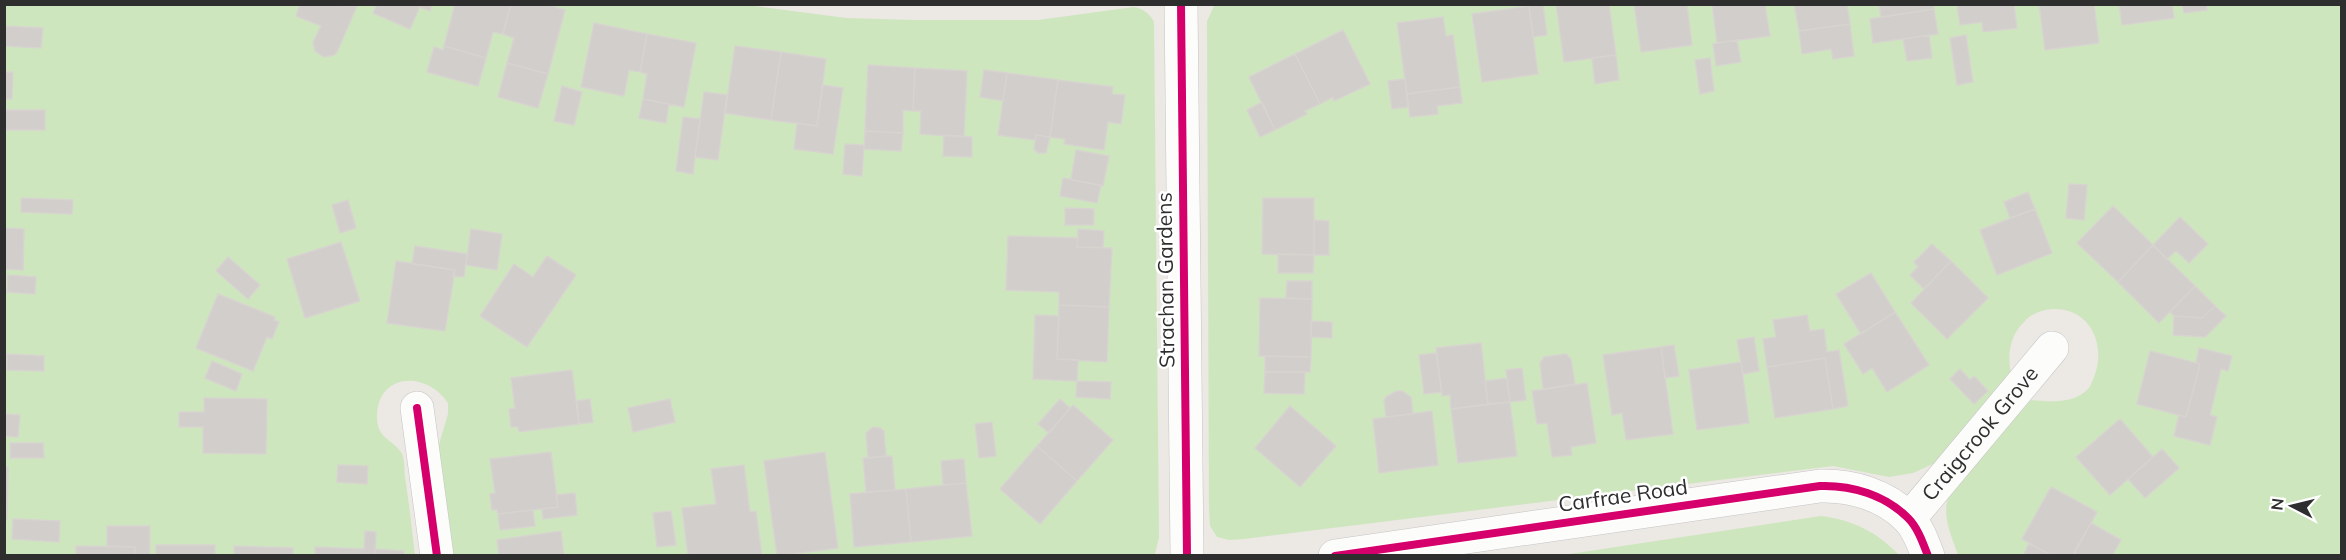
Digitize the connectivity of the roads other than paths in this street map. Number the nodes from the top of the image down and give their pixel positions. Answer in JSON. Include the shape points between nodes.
{"nodes":[{"id":1,"x":1181,"y":4,"type":"edge"},
{"id":2,"x":2052,"y":348,"type":"dead end"},
{"id":3,"x":417,"y":408,"type":"dead end"},
{"id":4,"x":1909,"y":519,"type":"junction"},
{"id":5,"x":437,"y":555,"type":"edge"},
{"id":6,"x":1186,"y":555,"type":"edge"},
{"id":7,"x":1335,"y":555,"type":"edge"},
{"id":8,"x":1928,"y":555,"type":"edge"}],
"edges":[{"from":1,"to":6,"type":"street","name":"Strachan Gardens"},
{"from":2,"to":4,"type":"street","name":"Craigcrook Grove"},
{"from":3,"to":5,"type":"street"},
{"from":4,"to":7,"type":"street","name":"Carfrae Road","via":[[1872,494],[1820,486]]},
{"from":4,"to":8,"type":"street"}]}
